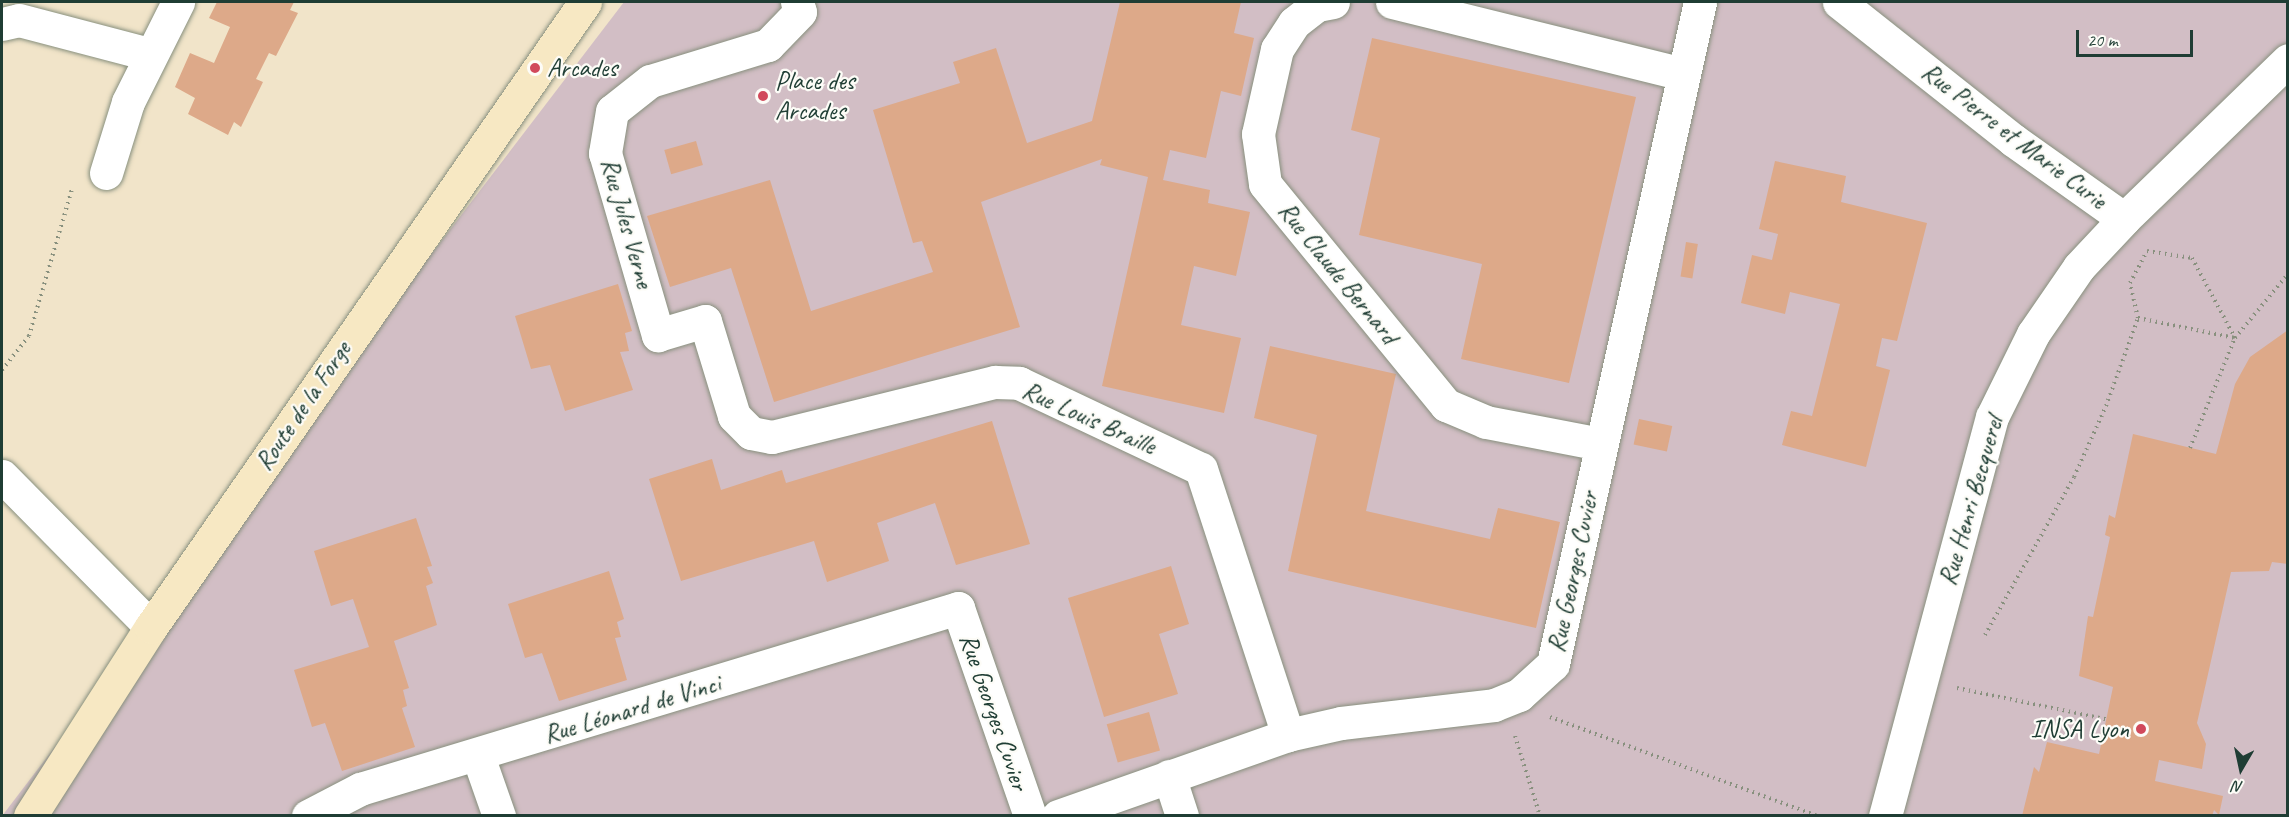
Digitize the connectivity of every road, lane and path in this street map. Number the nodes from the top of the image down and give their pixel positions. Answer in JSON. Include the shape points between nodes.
{"nodes":[{"id":1,"x":178,"y":2,"type":"edge"},
{"id":2,"x":585,"y":2,"type":"edge"},
{"id":3,"x":797,"y":2,"type":"edge"},
{"id":4,"x":1333,"y":2,"type":"edge"},
{"id":5,"x":1392,"y":2,"type":"edge"},
{"id":6,"x":1700,"y":2,"type":"edge"},
{"id":7,"x":1839,"y":2,"type":"edge"},
{"id":8,"x":2,"y":24,"type":"edge"},
{"id":9,"x":149,"y":54,"type":"junction"},
{"id":10,"x":2288,"y":60,"type":"edge"},
{"id":11,"x":1683,"y":74,"type":"junction"},
{"id":12,"x":106,"y":173,"type":"dead end"},
{"id":13,"x":75,"y":181,"type":"dead end"},
{"id":14,"x":2124,"y":219,"type":"junction"},
{"id":15,"x":2288,"y":274,"type":"edge"},
{"id":16,"x":2138,"y":318,"type":"junction"},
{"id":17,"x":705,"y":321,"type":"joint"},
{"id":18,"x":2235,"y":338,"type":"junction"},
{"id":19,"x":2,"y":370,"type":"edge"},
{"id":20,"x":1600,"y":444,"type":"junction"},
{"id":21,"x":2190,"y":448,"type":"dead end"},
{"id":22,"x":2,"y":476,"type":"edge"},
{"id":23,"x":958,"y":608,"type":"joint"},
{"id":24,"x":151,"y":627,"type":"junction"},
{"id":25,"x":1985,"y":635,"type":"dead end"},
{"id":26,"x":1923,"y":681,"type":"junction"},
{"id":27,"x":1504,"y":701,"type":"junction"},
{"id":28,"x":2106,"y":719,"type":"dead end"},
{"id":29,"x":1288,"y":735,"type":"junction"},
{"id":30,"x":478,"y":756,"type":"junction"},
{"id":31,"x":1169,"y":776,"type":"junction"},
{"id":32,"x":30,"y":816,"type":"edge"},
{"id":33,"x":308,"y":816,"type":"edge"},
{"id":34,"x":499,"y":816,"type":"edge"},
{"id":35,"x":1030,"y":816,"type":"edge"},
{"id":36,"x":1058,"y":816,"type":"edge"},
{"id":37,"x":1182,"y":816,"type":"edge"},
{"id":38,"x":1540,"y":816,"type":"edge"},
{"id":39,"x":1817,"y":816,"type":"edge"},
{"id":40,"x":1886,"y":816,"type":"edge"}],
"edges":[{"from":1,"to":9,"type":"street"},
{"from":2,"to":24,"type":"main road","name":"Route de la Forge"},
{"from":3,"to":17,"type":"street","name":"Rue Jules Verne","via":[[800,12],[768,45],[650,81],[612,111],[605,153],[658,335]]},
{"from":4,"to":20,"type":"street","name":"Rue Claude Bernard","via":[[1317,5],[1294,23],[1277,49],[1258,135],[1265,184],[1446,405],[1486,422]]},
{"from":5,"to":11,"type":"street"},
{"from":6,"to":11,"type":"street","name":"Rue Georges Cuvier"},
{"from":7,"to":14,"type":"street","name":"Rue Pierre et Marie Curie","via":[[2013,140]]},
{"from":8,"to":9,"type":"street","via":[[20,20]]},
{"from":9,"to":12,"type":"street"},
{"from":10,"to":14,"type":"street","name":"Rue Pierre et Marie Curie"},
{"from":11,"to":20,"type":"street","name":"Rue Georges Cuvier"},
{"from":13,"to":19,"type":"path","via":[[29,336]]},
{"from":14,"to":26,"type":"street","name":"Rue Henri Becquerel","via":[[2079,267],[2033,334],[1992,417]]},
{"from":15,"to":18,"type":"path"},
{"from":16,"to":18,"type":"path"},
{"from":16,"to":18,"type":"path","via":[[2130,283],[2147,251],[2192,258]]},
{"from":16,"to":25,"type":"path","via":[[2074,477]]},
{"from":17,"to":29,"type":"street","name":"Rue Louis Braille","via":[[734,416],[751,433],[772,437],[994,382],[1019,383],[1201,469]]},
{"from":18,"to":21,"type":"path"},
{"from":20,"to":27,"type":"street","name":"Rue Georges Cuvier","via":[[1562,644],[1537,682]]},
{"from":22,"to":24,"type":"street"},
{"from":23,"to":30,"type":"street","name":"Rue Léonard de Vinci"},
{"from":23,"to":35,"type":"street","name":"Rue Georges Cuvier"},
{"from":24,"to":32,"type":"main road","name":"Route de la Forge"},
{"from":26,"to":28,"type":"path"},
{"from":26,"to":40,"type":"street","name":"Rue Henri Becquerel"},
{"from":27,"to":29,"type":"street","name":"Rue Georges Cuvier","via":[[1341,723]]},
{"from":27,"to":38,"type":"path"},
{"from":27,"to":39,"type":"path"},
{"from":29,"to":31,"type":"street","name":"Rue Georges Cuvier"},
{"from":30,"to":33,"type":"street","name":"Rue Léonard de Vinci","via":[[360,789]]},
{"from":30,"to":34,"type":"street"},
{"from":31,"to":36,"type":"street","name":"Rue Georges Cuvier"},
{"from":31,"to":37,"type":"street"}]}
